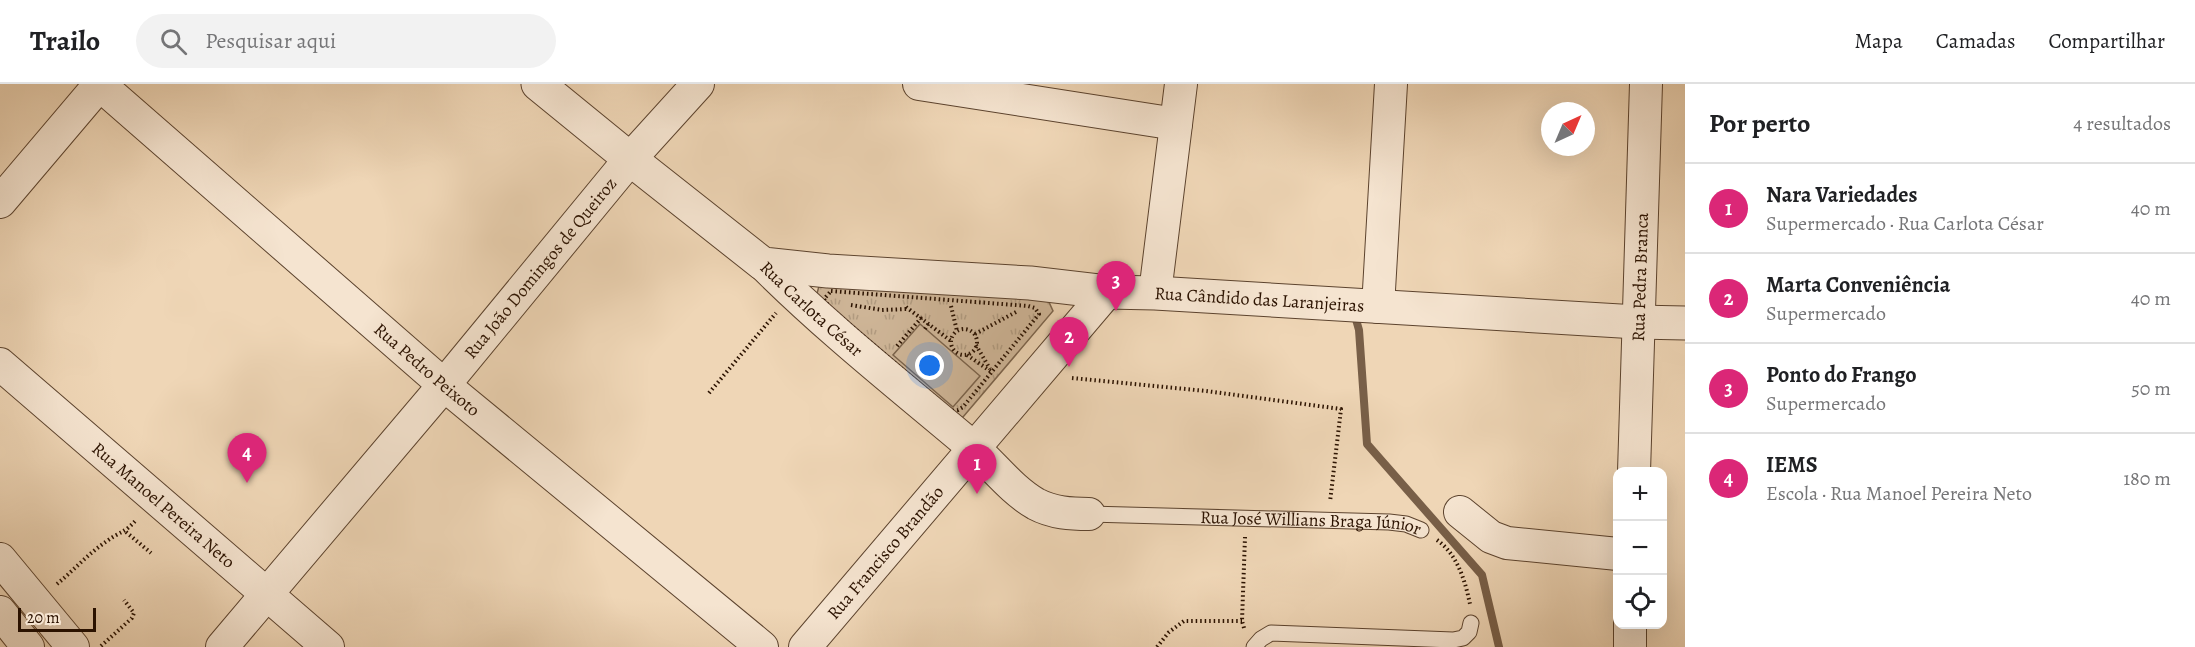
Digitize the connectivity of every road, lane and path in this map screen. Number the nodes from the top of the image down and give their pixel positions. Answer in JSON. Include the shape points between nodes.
{"nodes":[{"id":1,"x":100,"y":84,"type":"edge"},
{"id":2,"x":538,"y":84,"type":"edge"},
{"id":3,"x":698,"y":84,"type":"edge"},
{"id":4,"x":919,"y":84,"type":"edge"},
{"id":5,"x":1181,"y":84,"type":"edge"},
{"id":6,"x":1391,"y":84,"type":"edge"},
{"id":7,"x":1646,"y":84,"type":"edge"},
{"id":8,"x":1176,"y":124,"type":"junction"},
{"id":9,"x":630,"y":159,"type":"junction"},
{"id":10,"x":0,"y":202,"type":"edge"},
{"id":11,"x":764,"y":264,"type":"junction"},
{"id":12,"x":894,"y":285,"type":"junction"},
{"id":13,"x":1107,"y":292,"type":"junction"},
{"id":14,"x":793,"y":293,"type":"junction"},
{"id":15,"x":1155,"y":293,"type":"junction"},
{"id":16,"x":1028,"y":306,"type":"junction"},
{"id":17,"x":1378,"y":307,"type":"junction"},
{"id":18,"x":922,"y":317,"type":"junction"},
{"id":19,"x":1637,"y":322,"type":"junction"},
{"id":20,"x":929,"y":323,"type":"junction"},
{"id":21,"x":1685,"y":323,"type":"edge"},
{"id":22,"x":925,"y":329,"type":"dead end"},
{"id":23,"x":975,"y":334,"type":"junction"},
{"id":24,"x":951,"y":341,"type":"junction"},
{"id":25,"x":976,"y":345,"type":"junction"},
{"id":26,"x":967,"y":355,"type":"junction"},
{"id":27,"x":883,"y":362,"type":"junction"},
{"id":28,"x":0,"y":364,"type":"edge"},
{"id":29,"x":992,"y":372,"type":"junction"},
{"id":30,"x":1036,"y":374,"type":"junction"},
{"id":31,"x":444,"y":385,"type":"junction"},
{"id":32,"x":709,"y":393,"type":"dead end"},
{"id":33,"x":973,"y":448,"type":"junction"},
{"id":34,"x":1634,"y":467,"type":"edge"},
{"id":35,"x":154,"y":498,"type":"junction"},
{"id":36,"x":1460,"y":512,"type":"dead end"},
{"id":37,"x":1089,"y":514,"type":"joint"},
{"id":38,"x":1237,"y":517,"type":"junction"},
{"id":39,"x":1328,"y":520,"type":"junction"},
{"id":40,"x":1421,"y":530,"type":"joint"},
{"id":41,"x":126,"y":532,"type":"junction"},
{"id":42,"x":151,"y":554,"type":"dead end"},
{"id":43,"x":1613,"y":554,"type":"edge"},
{"id":44,"x":0,"y":559,"type":"edge"},
{"id":45,"x":266,"y":596,"type":"junction"},
{"id":46,"x":124,"y":600,"type":"dead end"},
{"id":47,"x":36,"y":602,"type":"junction"},
{"id":48,"x":0,"y":612,"type":"edge"},
{"id":49,"x":1242,"y":621,"type":"junction"},
{"id":50,"x":1471,"y":623,"type":"joint"},
{"id":51,"x":1630,"y":629,"type":"edge"},
{"id":52,"x":28,"y":647,"type":"edge"},
{"id":53,"x":73,"y":647,"type":"edge"},
{"id":54,"x":100,"y":647,"type":"edge"},
{"id":55,"x":222,"y":647,"type":"edge"},
{"id":56,"x":328,"y":647,"type":"edge"},
{"id":57,"x":762,"y":647,"type":"edge"},
{"id":58,"x":805,"y":647,"type":"edge"},
{"id":59,"x":1157,"y":647,"type":"edge"},
{"id":60,"x":1254,"y":647,"type":"edge"},
{"id":61,"x":1630,"y":647,"type":"edge"}],
"edges":[{"from":1,"to":10,"type":"street"},
{"from":1,"to":31,"type":"street","name":"Rua Pedro Peixoto"},
{"from":2,"to":9,"type":"street","name":"Rua Carlota César"},
{"from":3,"to":9,"type":"street","name":"Rua João Domingos de Queiroz"},
{"from":4,"to":8,"type":"street"},
{"from":5,"to":8,"type":"street"},
{"from":6,"to":17,"type":"street"},
{"from":7,"to":19,"type":"street","name":"Rua Pedra Branca"},
{"from":8,"to":15,"type":"street"},
{"from":9,"to":11,"type":"street","name":"Rua Carlota César"},
{"from":9,"to":31,"type":"street","name":"Rua João Domingos de Queiroz"},
{"from":11,"to":12,"type":"street","name":"Rua Cândido das Laranjeiras","via":[[828,271]]},
{"from":11,"to":14,"type":"street","name":"Rua Carlota César"},
{"from":12,"to":13,"type":"street","name":"Rua Cândido das Laranjeiras","via":[[1019,282]]},
{"from":12,"to":16,"type":"path"},
{"from":12,"to":18,"type":"path","via":[[907,309]]},
{"from":12,"to":27,"type":"path","via":[[831,291],[824,298]]},
{"from":13,"to":15,"type":"street","name":"Rua Cândido das Laranjeiras"},
{"from":13,"to":30,"type":"street","name":"Rua Francisco Brandão"},
{"from":14,"to":27,"type":"street","name":"Rua Carlota César"},
{"from":14,"to":32,"type":"path"},
{"from":15,"to":17,"type":"street","name":"Rua Cândido das Laranjeiras"},
{"from":16,"to":23,"type":"path"},
{"from":16,"to":29,"type":"path","via":[[1035,308],[1039,317]]},
{"from":17,"to":19,"type":"street","name":"Rua Cândido das Laranjeiras"},
{"from":18,"to":20,"type":"path"},
{"from":18,"to":27,"type":"path"},
{"from":19,"to":21,"type":"street","name":"Rua Cândido das Laranjeiras"},
{"from":19,"to":34,"type":"street","name":"Rua Pedra Branca"},
{"from":20,"to":22,"type":"path"},
{"from":20,"to":24,"type":"path"},
{"from":23,"to":24,"type":"path","via":[[968,329],[959,330]]},
{"from":23,"to":25,"type":"path"},
{"from":24,"to":26,"type":"path","via":[[953,350]]},
{"from":25,"to":26,"type":"path"},
{"from":25,"to":29,"type":"path"},
{"from":26,"to":29,"type":"path"},
{"from":27,"to":29,"type":"path","via":[[951,411],[963,407]]},
{"from":27,"to":33,"type":"street","name":"Rua Carlota César"},
{"from":28,"to":35,"type":"street","name":"Rua Manoel Pereira Neto"},
{"from":30,"to":33,"type":"street","name":"Rua Francisco Brandão"},
{"from":30,"to":39,"type":"path","via":[[1341,409]]},
{"from":31,"to":45,"type":"street","name":"Rua João Domingos de Queiroz"},
{"from":31,"to":57,"type":"street","name":"Rua Pedro Peixoto"},
{"from":33,"to":37,"type":"street","name":"Rua Carlota César","via":[[1035,504],[1070,514]]},
{"from":33,"to":58,"type":"street","name":"Rua Francisco Brandão"},
{"from":35,"to":41,"type":"path"},
{"from":35,"to":45,"type":"street","name":"Rua Manoel Pereira Neto"},
{"from":36,"to":43,"type":"street","via":[[1491,537],[1507,543]]},
{"from":37,"to":38,"type":"lane","name":"Rua José Willians Braga Júnior"},
{"from":38,"to":39,"type":"lane","name":"Rua José Willians Braga Júnior"},
{"from":38,"to":49,"type":"path","via":[[1246,533]]},
{"from":39,"to":40,"type":"lane","name":"Rua José Willians Braga Júnior","via":[[1389,522]]},
{"from":40,"to":50,"type":"path","name":"Rua José Willians Braga Júnior","via":[[1441,543],[1455,561],[1465,582]]},
{"from":41,"to":42,"type":"path"},
{"from":41,"to":47,"type":"path","via":[[105,542]]},
{"from":44,"to":47,"type":"street"},
{"from":45,"to":55,"type":"street","name":"Rua João Domingos de Queiroz"},
{"from":45,"to":56,"type":"street","name":"Rua Manoel Pereira Neto"},
{"from":46,"to":54,"type":"path","via":[[134,613],[132,618]]},
{"from":47,"to":53,"type":"street"},
{"from":48,"to":52,"type":"street"},
{"from":49,"to":59,"type":"path","via":[[1184,621]]},
{"from":49,"to":60,"type":"path"},
{"from":50,"to":60,"type":"lane","via":[[1463,638],[1453,640],[1271,633]]},
{"from":51,"to":61,"type":"street"}]}
